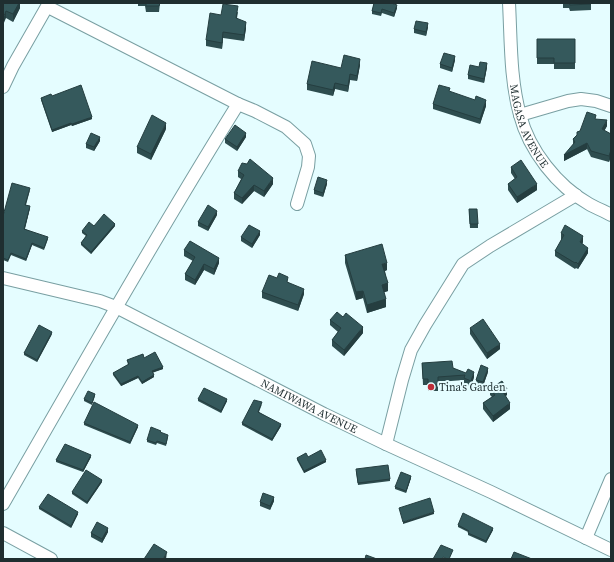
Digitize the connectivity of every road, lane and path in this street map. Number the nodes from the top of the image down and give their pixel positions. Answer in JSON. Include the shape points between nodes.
{"nodes":[{"id":1,"x":509,"y":3,"type":"edge"},
{"id":2,"x":48,"y":5,"type":"edge"},
{"id":3,"x":3,"y":87,"type":"edge"},
{"id":4,"x":238,"y":104,"type":"junction"},
{"id":5,"x":611,"y":106,"type":"edge"},
{"id":6,"x":520,"y":115,"type":"junction"},
{"id":7,"x":576,"y":196,"type":"junction"},
{"id":8,"x":297,"y":204,"type":"dead end"},
{"id":9,"x":611,"y":215,"type":"edge"},
{"id":10,"x":3,"y":278,"type":"edge"},
{"id":11,"x":116,"y":307,"type":"junction"},
{"id":12,"x":386,"y":444,"type":"junction"},
{"id":13,"x":611,"y":479,"type":"edge"},
{"id":14,"x":3,"y":504,"type":"edge"},
{"id":15,"x":3,"y":533,"type":"edge"},
{"id":16,"x":586,"y":538,"type":"junction"},
{"id":17,"x":611,"y":550,"type":"edge"},
{"id":18,"x":51,"y":559,"type":"edge"}],
"edges":[{"from":1,"to":6,"type":"street","name":"MAGASA AVENUE","via":[[512,69]]},
{"from":2,"to":3,"type":"street"},
{"from":2,"to":4,"type":"street"},
{"from":4,"to":8,"type":"street","via":[[286,127],[305,144],[309,156],[308,167]]},
{"from":4,"to":11,"type":"street"},
{"from":5,"to":6,"type":"street","via":[[581,99]]},
{"from":6,"to":7,"type":"street","name":"MAGASA AVENUE","via":[[546,166],[558,181]]},
{"from":7,"to":9,"type":"street","name":"MAGASA AVENUE"},
{"from":7,"to":12,"type":"street","via":[[463,264],[411,350]]},
{"from":10,"to":11,"type":"street","name":"NAMIWAWA AVENUE"},
{"from":11,"to":12,"type":"street","name":"NAMIWAWA AVENUE"},
{"from":11,"to":14,"type":"street"},
{"from":12,"to":16,"type":"street","name":"NAMIWAWA AVENUE"},
{"from":13,"to":16,"type":"street"},
{"from":15,"to":18,"type":"street"},
{"from":16,"to":17,"type":"street","name":"NAMIWAWA AVENUE"}]}
